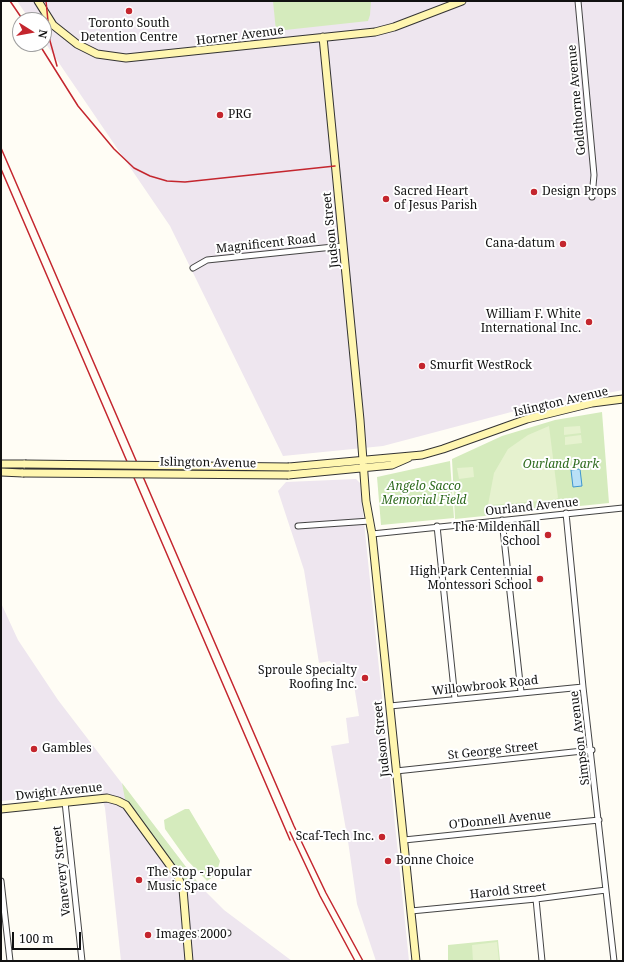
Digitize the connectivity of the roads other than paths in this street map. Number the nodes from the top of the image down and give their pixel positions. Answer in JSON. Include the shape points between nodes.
{"nodes":[{"id":1,"x":38,"y":1,"type":"edge"},
{"id":2,"x":462,"y":1,"type":"edge"},
{"id":3,"x":578,"y":1,"type":"edge"},
{"id":4,"x":323,"y":37,"type":"junction"},
{"id":5,"x":592,"y":197,"type":"dead end"},
{"id":6,"x":343,"y":246,"type":"junction"},
{"id":7,"x":193,"y":268,"type":"dead end"},
{"id":8,"x":623,"y":399,"type":"edge"},
{"id":9,"x":1,"y":464,"type":"edge"},
{"id":10,"x":365,"y":464,"type":"junction"},
{"id":11,"x":1,"y":472,"type":"edge"},
{"id":12,"x":623,"y":508,"type":"edge"},
{"id":13,"x":566,"y":513,"type":"junction"},
{"id":14,"x":369,"y":517,"type":"junction"},
{"id":15,"x":502,"y":520,"type":"junction"},
{"id":16,"x":298,"y":526,"type":"dead end"},
{"id":17,"x":437,"y":526,"type":"junction"},
{"id":18,"x":372,"y":534,"type":"junction"},
{"id":19,"x":583,"y":687,"type":"junction"},
{"id":20,"x":521,"y":692,"type":"junction"},
{"id":21,"x":455,"y":699,"type":"junction"},
{"id":22,"x":390,"y":706,"type":"junction"},
{"id":23,"x":592,"y":750,"type":"junction"},
{"id":24,"x":396,"y":771,"type":"junction"},
{"id":25,"x":65,"y":802,"type":"junction"},
{"id":26,"x":1,"y":809,"type":"edge"},
{"id":27,"x":599,"y":820,"type":"junction"},
{"id":28,"x":404,"y":840,"type":"junction"},
{"id":29,"x":1,"y":881,"type":"edge"},
{"id":30,"x":606,"y":890,"type":"junction"},
{"id":31,"x":536,"y":899,"type":"junction"},
{"id":32,"x":411,"y":911,"type":"junction"},
{"id":33,"x":228,"y":933,"type":"dead end"},
{"id":34,"x":187,"y":934,"type":"junction"},
{"id":35,"x":10,"y":961,"type":"edge"},
{"id":36,"x":82,"y":961,"type":"edge"},
{"id":37,"x":190,"y":961,"type":"edge"},
{"id":38,"x":416,"y":961,"type":"edge"},
{"id":39,"x":542,"y":961,"type":"edge"},
{"id":40,"x":614,"y":961,"type":"edge"}],
"edges":[{"from":1,"to":4,"type":"main road","name":"Horner Avenue","via":[[53,25],[67,38],[87,50],[115,57],[176,54]]},
{"from":2,"to":4,"type":"main road","name":"Horner Avenue","via":[[381,31]]},
{"from":3,"to":5,"type":"street","name":"Goldthorne Avenue","via":[[594,175]]},
{"from":4,"to":6,"type":"main road","name":"Judson Street"},
{"from":6,"to":7,"type":"street","name":"Magnificent Road","via":[[207,260]]},
{"from":6,"to":10,"type":"main road","name":"Judson Street"},
{"from":8,"to":10,"type":"main road","name":"Islington Avenue","via":[[592,403],[527,419],[392,465]]},
{"from":9,"to":10,"type":"main road","name":"Islington Avenue","bridge":true,"via":[[289,467]]},
{"from":10,"to":11,"type":"main road","name":"Islington Avenue","bridge":true,"via":[[288,475]]},
{"from":10,"to":14,"type":"main road","name":"Judson Street","via":[[370,501]]},
{"from":12,"to":13,"type":"street","name":"Ourland Avenue"},
{"from":13,"to":15,"type":"street","name":"Ourland Avenue"},
{"from":13,"to":19,"type":"street","name":"Simpson Avenue"},
{"from":14,"to":16,"type":"street"},
{"from":14,"to":18,"type":"main road","name":"Judson Street"},
{"from":15,"to":17,"type":"street","name":"Ourland Avenue"},
{"from":15,"to":20,"type":"street"},
{"from":17,"to":18,"type":"street","name":"Ourland Avenue"},
{"from":17,"to":21,"type":"street"},
{"from":18,"to":22,"type":"main road","name":"Judson Street"},
{"from":19,"to":20,"type":"street","name":"Willowbrook Road"},
{"from":19,"to":23,"type":"street","name":"Simpson Avenue"},
{"from":20,"to":21,"type":"street","name":"Willowbrook Road"},
{"from":21,"to":22,"type":"street","name":"Willowbrook Road"},
{"from":22,"to":24,"type":"main road","name":"Judson Street"},
{"from":23,"to":24,"type":"street","name":"St George Street"},
{"from":23,"to":27,"type":"street","name":"Simpson Avenue"},
{"from":24,"to":28,"type":"main road","name":"Judson Street"},
{"from":25,"to":26,"type":"main road","name":"Dwight Avenue"},
{"from":25,"to":34,"type":"main road","name":"Dwight Avenue","via":[[107,798],[118,801],[129,809],[177,875],[183,889]]},
{"from":25,"to":36,"type":"street","name":"Vanevery Street"},
{"from":27,"to":28,"type":"street","name":"O'Donnell Avenue"},
{"from":27,"to":30,"type":"street","name":"Simpson Avenue"},
{"from":28,"to":32,"type":"main road","name":"Judson Street"},
{"from":29,"to":35,"type":"street"},
{"from":30,"to":31,"type":"street","name":"Harold Street"},
{"from":30,"to":40,"type":"street","name":"Simpson Avenue"},
{"from":31,"to":32,"type":"street","name":"Harold Street"},
{"from":31,"to":39,"type":"street"},
{"from":32,"to":38,"type":"main road","name":"Judson Street"},
{"from":33,"to":34,"type":"street"},
{"from":34,"to":37,"type":"main road"}]}
